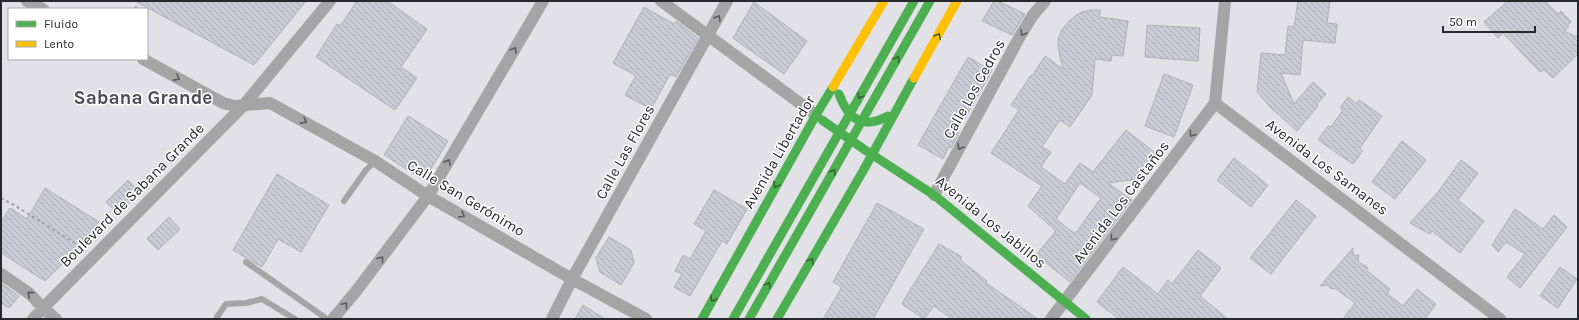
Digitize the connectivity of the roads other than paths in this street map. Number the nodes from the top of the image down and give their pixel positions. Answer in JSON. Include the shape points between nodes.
{"nodes":[{"id":1,"x":27,"y":1,"type":"edge"},
{"id":2,"x":330,"y":1,"type":"edge"},
{"id":3,"x":543,"y":1,"type":"edge"},
{"id":4,"x":661,"y":1,"type":"edge"},
{"id":5,"x":727,"y":1,"type":"edge"},
{"id":6,"x":884,"y":1,"type":"edge"},
{"id":7,"x":914,"y":1,"type":"edge"},
{"id":8,"x":930,"y":1,"type":"edge"},
{"id":9,"x":958,"y":1,"type":"edge"},
{"id":10,"x":1045,"y":1,"type":"edge"},
{"id":11,"x":1225,"y":1,"type":"edge"},
{"id":12,"x":41,"y":8,"type":"edge"},
{"id":13,"x":708,"y":35,"type":"junction"},
{"id":14,"x":145,"y":60,"type":"edge"},
{"id":15,"x":840,"y":76,"type":"junction"},
{"id":16,"x":1215,"y":103,"type":"junction"},
{"id":17,"x":899,"y":105,"type":"junction"},
{"id":18,"x":242,"y":106,"type":"junction"},
{"id":19,"x":819,"y":117,"type":"junction"},
{"id":20,"x":868,"y":153,"type":"junction"},
{"id":21,"x":375,"y":161,"type":"junction"},
{"id":22,"x":934,"y":195,"type":"junction"},
{"id":23,"x":428,"y":196,"type":"junction"},
{"id":24,"x":344,"y":201,"type":"dead end"},
{"id":25,"x":246,"y":262,"type":"dead end"},
{"id":26,"x":1,"y":274,"type":"edge"},
{"id":27,"x":572,"y":279,"type":"junction"},
{"id":28,"x":1064,"y":302,"type":"junction"},
{"id":29,"x":43,"y":308,"type":"junction"},
{"id":30,"x":33,"y":319,"type":"edge"},
{"id":31,"x":56,"y":319,"type":"edge"},
{"id":32,"x":217,"y":319,"type":"edge"},
{"id":33,"x":295,"y":319,"type":"edge"},
{"id":34,"x":327,"y":319,"type":"edge"},
{"id":35,"x":333,"y":319,"type":"edge"},
{"id":36,"x":552,"y":319,"type":"edge"},
{"id":37,"x":646,"y":319,"type":"edge"},
{"id":38,"x":702,"y":319,"type":"edge"},
{"id":39,"x":733,"y":319,"type":"edge"},
{"id":40,"x":749,"y":319,"type":"edge"},
{"id":41,"x":777,"y":319,"type":"edge"},
{"id":42,"x":1051,"y":319,"type":"edge"},
{"id":43,"x":1086,"y":319,"type":"edge"},
{"id":44,"x":1500,"y":319,"type":"edge"}],
"edges":[{"from":1,"to":12,"type":"street"},
{"from":2,"to":18,"type":"street","name":"Boulevard de Sabana Grande"},
{"from":23,"to":3,"type":"street","one_way":true},
{"from":4,"to":13,"type":"street"},
{"from":13,"to":5,"type":"street","name":"Calle Las Flores","one_way":true},
{"from":6,"to":15,"type":"main road","name":"Avenida Libertador"},
{"from":7,"to":39,"type":"main road","one_way":true},
{"from":40,"to":8,"type":"main road","one_way":true},
{"from":17,"to":9,"type":"main road","one_way":true},
{"from":10,"to":22,"type":"street","name":"Calle Los Cedros","one_way":true,"via":[[1019,38]]},
{"from":11,"to":16,"type":"street"},
{"from":13,"to":19,"type":"street"},
{"from":13,"to":27,"type":"street","name":"Calle Las Flores"},
{"from":14,"to":18,"type":"street","one_way":true,"via":[[223,103]]},
{"from":15,"to":17,"type":"main road","bridge":true,"via":[[839,94],[845,110],[857,120],[872,123],[880,121]]},
{"from":15,"to":19,"type":"main road","name":"Avenida Libertador"},
{"from":16,"to":28,"type":"street","name":"Avenida Los Castaños","one_way":true},
{"from":16,"to":44,"type":"street","name":"Avenida Los Samanes"},
{"from":17,"to":20,"type":"main road"},
{"from":18,"to":21,"type":"street","name":"Calle San Gerónimo","one_way":true,"via":[[270,103]]},
{"from":18,"to":29,"type":"street","name":"Boulevard de Sabana Grande"},
{"from":19,"to":20,"type":"main road","name":"Avenida Los Jabillos","bridge":true},
{"from":19,"to":38,"type":"main road","name":"Avenida Libertador","one_way":true},
{"from":20,"to":22,"type":"main road","name":"Avenida Los Jabillos"},
{"from":41,"to":20,"type":"main road","one_way":true},
{"from":21,"to":23,"type":"street","name":"Calle San Gerónimo"},
{"from":21,"to":24,"type":"lane"},
{"from":22,"to":28,"type":"main road","name":"Avenida Los Jabillos"},
{"from":23,"to":27,"type":"street","name":"Calle San Gerónimo","one_way":true},
{"from":35,"to":23,"type":"street","one_way":true},
{"from":25,"to":34,"type":"lane"},
{"from":29,"to":26,"type":"street","one_way":true,"via":[[30,294]]},
{"from":27,"to":36,"type":"street","name":"Calle Las Flores"},
{"from":27,"to":37,"type":"street","name":"Calle San Gerónimo"},
{"from":28,"to":42,"type":"street","name":"Avenida Los Castaños"},
{"from":28,"to":43,"type":"main road","name":"Avenida Los Jabillos"},
{"from":29,"to":30,"type":"street","name":"Boulevard de Sabana Grande"},
{"from":29,"to":31,"type":"street"},
{"from":32,"to":33,"type":"lane","via":[[226,304],[262,299]]}]}
